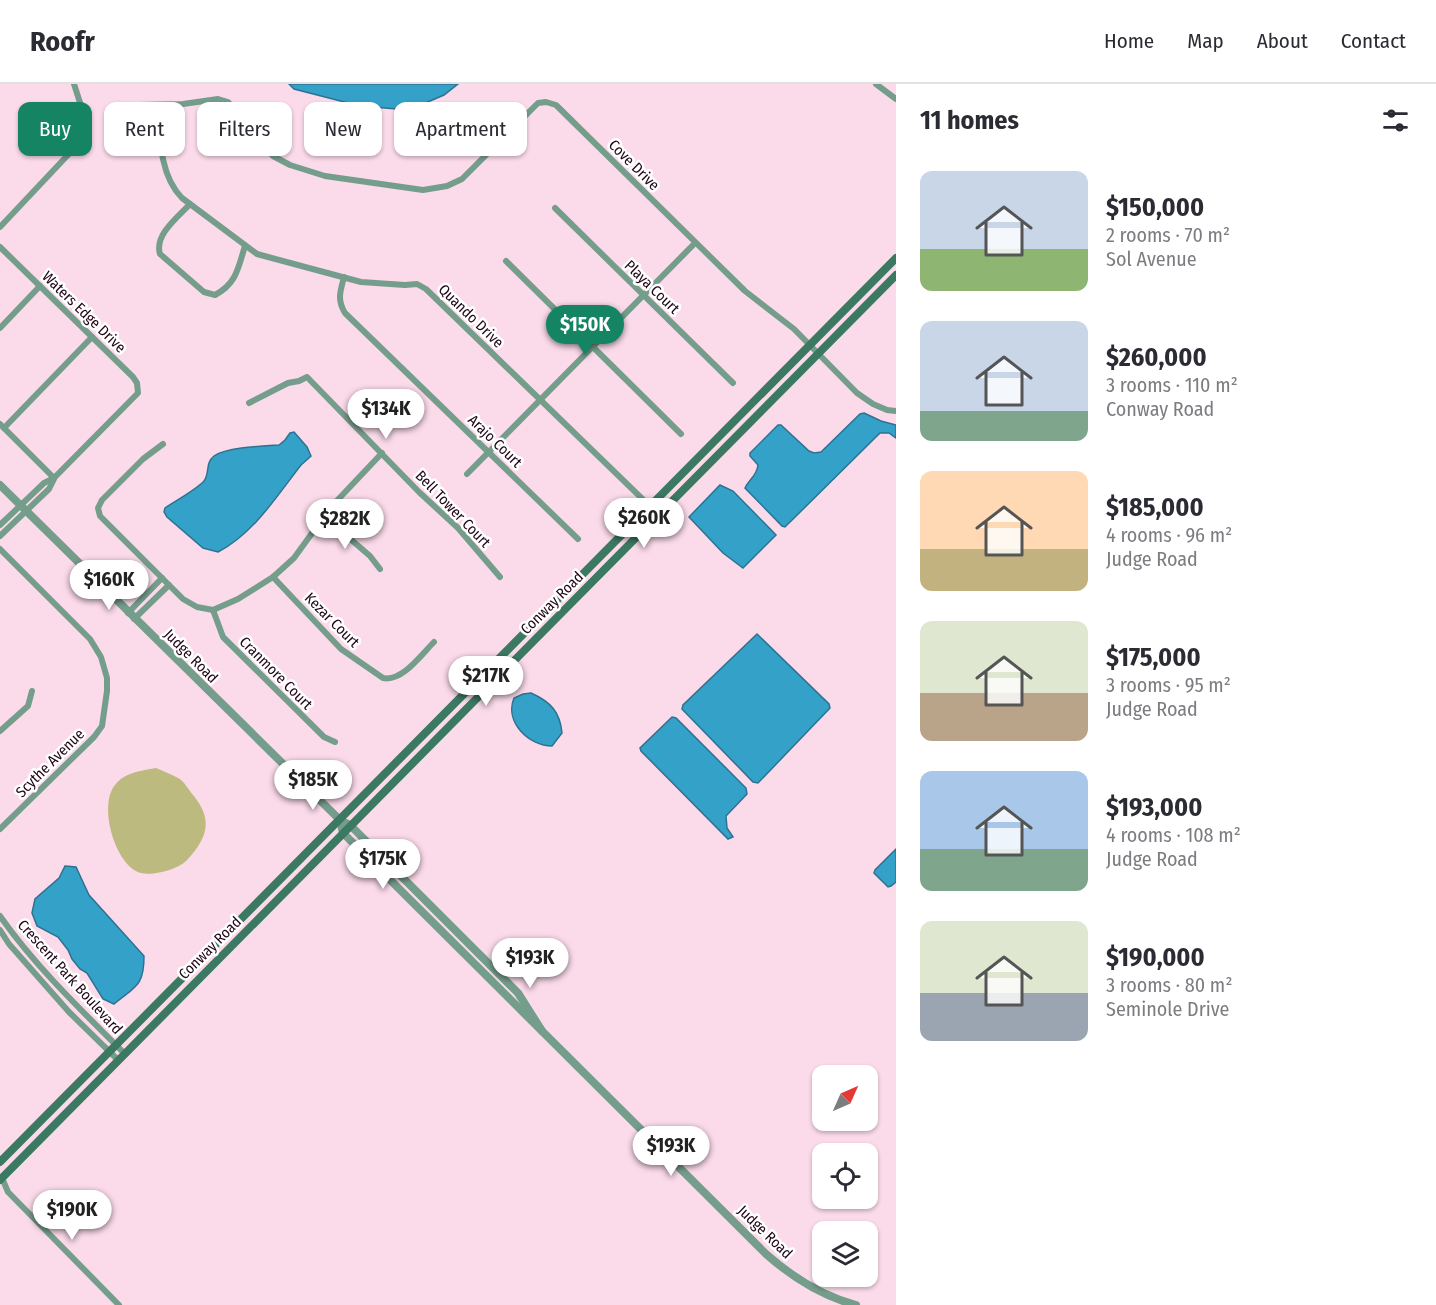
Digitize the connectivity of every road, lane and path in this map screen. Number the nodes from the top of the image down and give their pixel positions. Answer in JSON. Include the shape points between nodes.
{"nodes":[{"id":1,"x":74,"y":84,"type":"edge"},
{"id":2,"x":876,"y":84,"type":"edge"},
{"id":3,"x":896,"y":99,"type":"edge"},
{"id":4,"x":185,"y":102,"type":"edge"},
{"id":5,"x":163,"y":156,"type":"edge"},
{"id":6,"x":190,"y":204,"type":"junction"},
{"id":7,"x":555,"y":208,"type":"dead end"},
{"id":8,"x":0,"y":227,"type":"edge"},
{"id":9,"x":695,"y":243,"type":"junction"},
{"id":10,"x":245,"y":246,"type":"junction"},
{"id":11,"x":0,"y":247,"type":"edge"},
{"id":12,"x":896,"y":258,"type":"edge"},
{"id":13,"x":506,"y":261,"type":"dead end"},
{"id":14,"x":896,"y":275,"type":"edge"},
{"id":15,"x":344,"y":277,"type":"junction"},
{"id":16,"x":40,"y":286,"type":"junction"},
{"id":17,"x":644,"y":296,"type":"junction"},
{"id":18,"x":0,"y":328,"type":"edge"},
{"id":19,"x":92,"y":337,"type":"junction"},
{"id":20,"x":810,"y":345,"type":"junction"},
{"id":21,"x":592,"y":347,"type":"junction"},
{"id":22,"x":819,"y":354,"type":"junction"},
{"id":23,"x":733,"y":383,"type":"dead end"},
{"id":24,"x":541,"y":399,"type":"junction"},
{"id":25,"x":249,"y":403,"type":"dead end"},
{"id":26,"x":896,"y":411,"type":"edge"},
{"id":27,"x":2,"y":426,"type":"edge"},
{"id":28,"x":681,"y":434,"type":"dead end"},
{"id":29,"x":163,"y":444,"type":"dead end"},
{"id":30,"x":489,"y":452,"type":"junction"},
{"id":31,"x":382,"y":453,"type":"junction"},
{"id":32,"x":467,"y":474,"type":"dead end"},
{"id":33,"x":54,"y":478,"type":"junction"},
{"id":34,"x":0,"y":485,"type":"edge"},
{"id":35,"x":650,"y":507,"type":"junction"},
{"id":36,"x":24,"y":508,"type":"junction"},
{"id":37,"x":659,"y":515,"type":"junction"},
{"id":38,"x":325,"y":517,"type":"junction"},
{"id":39,"x":1,"y":524,"type":"edge"},
{"id":40,"x":9,"y":529,"type":"junction"},
{"id":41,"x":0,"y":536,"type":"edge"},
{"id":42,"x":578,"y":539,"type":"dead end"},
{"id":43,"x":0,"y":549,"type":"edge"},
{"id":44,"x":380,"y":569,"type":"dead end"},
{"id":45,"x":273,"y":577,"type":"junction"},
{"id":46,"x":500,"y":577,"type":"dead end"},
{"id":47,"x":162,"y":578,"type":"junction"},
{"id":48,"x":169,"y":585,"type":"junction"},
{"id":49,"x":148,"y":593,"type":"junction"},
{"id":50,"x":154,"y":599,"type":"junction"},
{"id":51,"x":213,"y":610,"type":"junction"},
{"id":52,"x":131,"y":616,"type":"junction"},
{"id":53,"x":530,"y":628,"type":"junction"},
{"id":54,"x":434,"y":642,"type":"dead end"},
{"id":55,"x":523,"y":651,"type":"junction"},
{"id":56,"x":32,"y":691,"type":"dead end"},
{"id":57,"x":0,"y":731,"type":"edge"},
{"id":58,"x":335,"y":742,"type":"dead end"},
{"id":59,"x":339,"y":819,"type":"junction"},
{"id":60,"x":351,"y":825,"type":"junction"},
{"id":61,"x":0,"y":829,"type":"edge"},
{"id":62,"x":343,"y":833,"type":"junction"},
{"id":63,"x":0,"y":916,"type":"edge"},
{"id":64,"x":242,"y":918,"type":"junction"},
{"id":65,"x":0,"y":930,"type":"edge"},
{"id":66,"x":235,"y":942,"type":"junction"},
{"id":67,"x":76,"y":1004,"type":"junction"},
{"id":68,"x":69,"y":1012,"type":"junction"},
{"id":69,"x":542,"y":1030,"type":"junction"},
{"id":70,"x":116,"y":1045,"type":"junction"},
{"id":71,"x":109,"y":1052,"type":"junction"},
{"id":72,"x":122,"y":1057,"type":"junction"},
{"id":73,"x":0,"y":1162,"type":"edge"},
{"id":74,"x":1,"y":1179,"type":"edge"},
{"id":75,"x":0,"y":1190,"type":"edge"},
{"id":76,"x":8,"y":1192,"type":"junction"},
{"id":77,"x":119,"y":1305,"type":"edge"},
{"id":78,"x":856,"y":1305,"type":"edge"}],
"edges":[{"from":1,"to":8,"type":"street","via":[[84,115],[82,140]]},
{"from":2,"to":3,"type":"street"},
{"from":4,"to":9,"type":"street","name":"Cove Drive","via":[[218,99],[228,102],[253,136],[273,156],[291,165],[325,176],[423,190],[462,179],[537,103],[546,102],[556,105]]},
{"from":5,"to":6,"type":"street","name":"Quando Drive","via":[[172,188]]},
{"from":6,"to":10,"type":"street","name":"Quando Drive"},
{"from":6,"to":10,"type":"street","via":[[160,237],[158,247],[160,254],[204,292],[215,295],[225,290],[233,281]]},
{"from":7,"to":17,"type":"street","name":"Playa Court"},
{"from":9,"to":17,"type":"street"},
{"from":9,"to":20,"type":"street","name":"Cove Drive"},
{"from":10,"to":15,"type":"street","name":"Quando Drive","via":[[257,254]]},
{"from":11,"to":16,"type":"street","name":"Waters Edge Drive"},
{"from":12,"to":20,"type":"main road","name":"Conway Road"},
{"from":13,"to":21,"type":"street"},
{"from":14,"to":22,"type":"main road","name":"Conway Road"},
{"from":15,"to":24,"type":"street","name":"Quando Drive","via":[[382,284],[417,284],[426,289]]},
{"from":15,"to":30,"type":"street","name":"Arajo Court","via":[[338,296],[345,313]]},
{"from":16,"to":18,"type":"street"},
{"from":16,"to":19,"type":"street","name":"Waters Edge Drive"},
{"from":17,"to":21,"type":"street"},
{"from":17,"to":23,"type":"street","name":"Playa Court"},
{"from":19,"to":27,"type":"street"},
{"from":19,"to":33,"type":"street","name":"Waters Edge Drive","via":[[134,377],[138,393]]},
{"from":20,"to":22,"type":"street","name":"Cove Drive"},
{"from":20,"to":35,"type":"main road","name":"Conway Road"},
{"from":21,"to":24,"type":"street"},
{"from":21,"to":28,"type":"street"},
{"from":22,"to":26,"type":"street","name":"Cove Drive","via":[[857,393],[873,404]]},
{"from":22,"to":37,"type":"main road","name":"Conway Road"},
{"from":24,"to":30,"type":"street"},
{"from":24,"to":35,"type":"street","name":"Quando Drive"},
{"from":25,"to":31,"type":"street","name":"Bell Tower Court","via":[[307,377]]},
{"from":27,"to":33,"type":"street"},
{"from":29,"to":47,"type":"street","via":[[143,459],[98,508],[100,516]]},
{"from":30,"to":32,"type":"street"},
{"from":30,"to":42,"type":"street","name":"Arajo Court"},
{"from":31,"to":38,"type":"street"},
{"from":31,"to":46,"type":"street","name":"Bell Tower Court","via":[[458,528]]},
{"from":33,"to":36,"type":"street","via":[[44,483]]},
{"from":34,"to":36,"type":"street","name":"Judge Road"},
{"from":35,"to":37,"type":"street","name":"Quando Drive"},
{"from":35,"to":53,"type":"main road","name":"Conway Road"},
{"from":36,"to":39,"type":"street"},
{"from":36,"to":40,"type":"street"},
{"from":36,"to":52,"type":"street","name":"Judge Road"},
{"from":37,"to":55,"type":"main road","name":"Conway Road"},
{"from":38,"to":44,"type":"street"},
{"from":38,"to":45,"type":"street","via":[[294,558]]},
{"from":39,"to":40,"type":"street"},
{"from":40,"to":41,"type":"street"},
{"from":43,"to":61,"type":"street","name":"Scythe Avenue","via":[[90,639],[107,678],[102,726]]},
{"from":45,"to":51,"type":"street"},
{"from":45,"to":54,"type":"street","name":"Kezar Court","via":[[341,649],[383,678],[399,676]]},
{"from":47,"to":48,"type":"street"},
{"from":47,"to":49,"type":"street"},
{"from":48,"to":50,"type":"street"},
{"from":48,"to":51,"type":"street","via":[[197,608]]},
{"from":49,"to":50,"type":"street"},
{"from":49,"to":52,"type":"street"},
{"from":50,"to":52,"type":"street"},
{"from":51,"to":58,"type":"street","name":"Cranmore Court","via":[[223,637],[324,737]]},
{"from":52,"to":59,"type":"street","name":"Judge Road"},
{"from":53,"to":55,"type":"main road"},
{"from":53,"to":59,"type":"main road","name":"Conway Road"},
{"from":55,"to":60,"type":"main road","name":"Conway Road"},
{"from":56,"to":57,"type":"street","via":[[28,706]]},
{"from":59,"to":60,"type":"street","name":"Judge Road"},
{"from":59,"to":62,"type":"street","name":"Judge Road"},
{"from":59,"to":64,"type":"main road","name":"Conway Road"},
{"from":60,"to":62,"type":"main road","name":"Conway Road"},
{"from":60,"to":69,"type":"street","name":"Judge Road","via":[[518,993]]},
{"from":62,"to":66,"type":"main road","name":"Conway Road"},
{"from":62,"to":69,"type":"street","name":"Judge Road"},
{"from":63,"to":67,"type":"street","name":"Crescent Park Boulevard"},
{"from":64,"to":66,"type":"main road"},
{"from":64,"to":70,"type":"main road","name":"Conway Road"},
{"from":65,"to":68,"type":"street","name":"Crescent Park Boulevard"},
{"from":66,"to":72,"type":"main road","name":"Conway Road"},
{"from":67,"to":68,"type":"street"},
{"from":67,"to":70,"type":"street","name":"Crescent Park Boulevard"},
{"from":68,"to":71,"type":"street","name":"Crescent Park Boulevard"},
{"from":69,"to":78,"type":"street","name":"Judge Road","via":[[783,1269],[824,1293]]},
{"from":70,"to":71,"type":"main road","name":"Conway Road"},
{"from":70,"to":72,"type":"street","name":"Crescent Park Boulevard"},
{"from":71,"to":72,"type":"street","name":"Crescent Park Boulevard"},
{"from":71,"to":73,"type":"main road","name":"Conway Road"},
{"from":72,"to":74,"type":"main road","name":"Conway Road"},
{"from":74,"to":76,"type":"street"},
{"from":75,"to":76,"type":"street"},
{"from":76,"to":77,"type":"street"}]}
